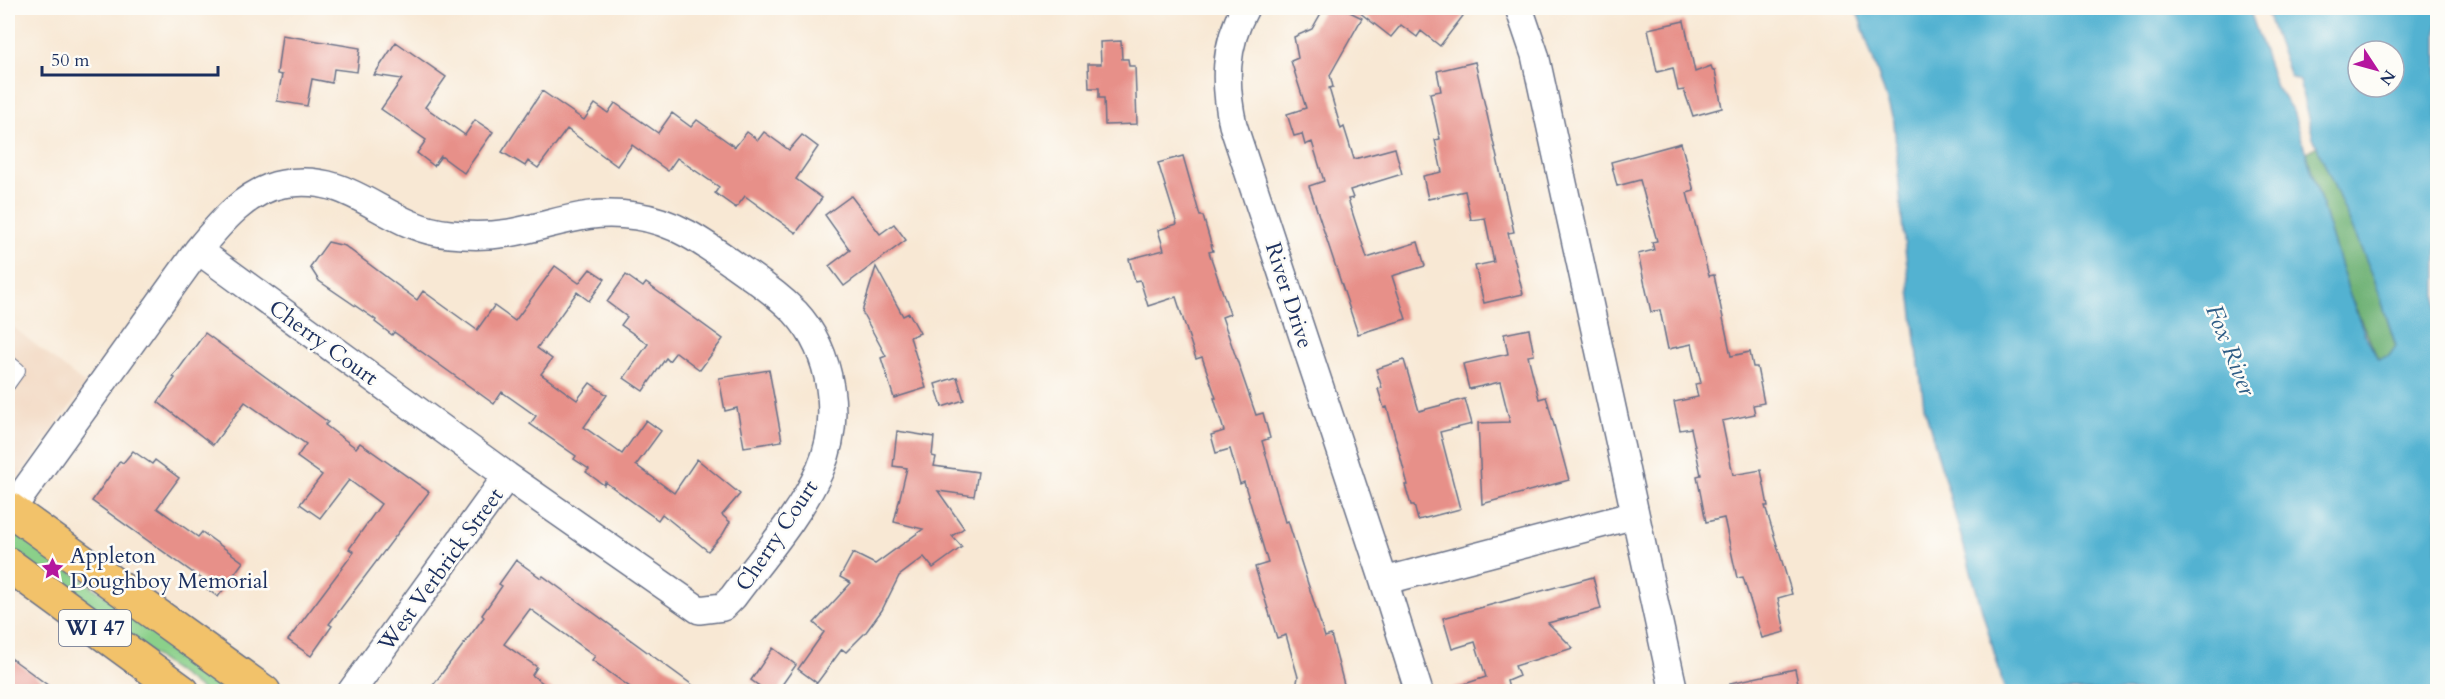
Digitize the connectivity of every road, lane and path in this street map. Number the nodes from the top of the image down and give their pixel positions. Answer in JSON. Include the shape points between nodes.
{"nodes":[{"id":1,"x":1245,"y":8,"type":"edge"},
{"id":2,"x":1519,"y":8,"type":"edge"},
{"id":3,"x":198,"y":249,"type":"junction"},
{"id":4,"x":8,"y":362,"type":"edge"},
{"id":5,"x":8,"y":384,"type":"edge"},
{"id":6,"x":507,"y":476,"type":"junction"},
{"id":7,"x":8,"y":511,"type":"edge"},
{"id":8,"x":1635,"y":515,"type":"junction"},
{"id":9,"x":8,"y":564,"type":"edge"},
{"id":10,"x":1384,"y":581,"type":"junction"},
{"id":11,"x":183,"y":692,"type":"edge"},
{"id":12,"x":264,"y":692,"type":"edge"},
{"id":13,"x":351,"y":692,"type":"edge"},
{"id":14,"x":1419,"y":692,"type":"edge"},
{"id":15,"x":1674,"y":692,"type":"edge"}],
"edges":[{"from":1,"to":10,"type":"street","name":"River Drive","via":[[1231,49],[1226,82],[1233,125]]},
{"from":2,"to":8,"type":"street","via":[[1535,55]]},
{"from":3,"to":6,"type":"street","name":"Cherry Court"},
{"from":3,"to":6,"type":"street","name":"Cherry Court","via":[[245,201],[263,190],[299,182],[337,186],[404,223],[447,234],[491,235],[590,214],[636,216],[679,228],[767,288],[795,313],[822,358],[832,410],[820,470],[799,506],[723,607],[699,610],[689,605]]},
{"from":3,"to":7,"type":"street","name":"Cherry Court"},
{"from":4,"to":5,"type":"lane","via":[[18,370]]},
{"from":6,"to":13,"type":"street","name":"West Verbrick Street"},
{"from":7,"to":12,"type":"main road","number":"WI 47"},
{"from":8,"to":10,"type":"street"},
{"from":8,"to":15,"type":"street"},
{"from":9,"to":11,"type":"main road","number":"WI 47"},
{"from":10,"to":14,"type":"street","name":"River Drive"}]}
